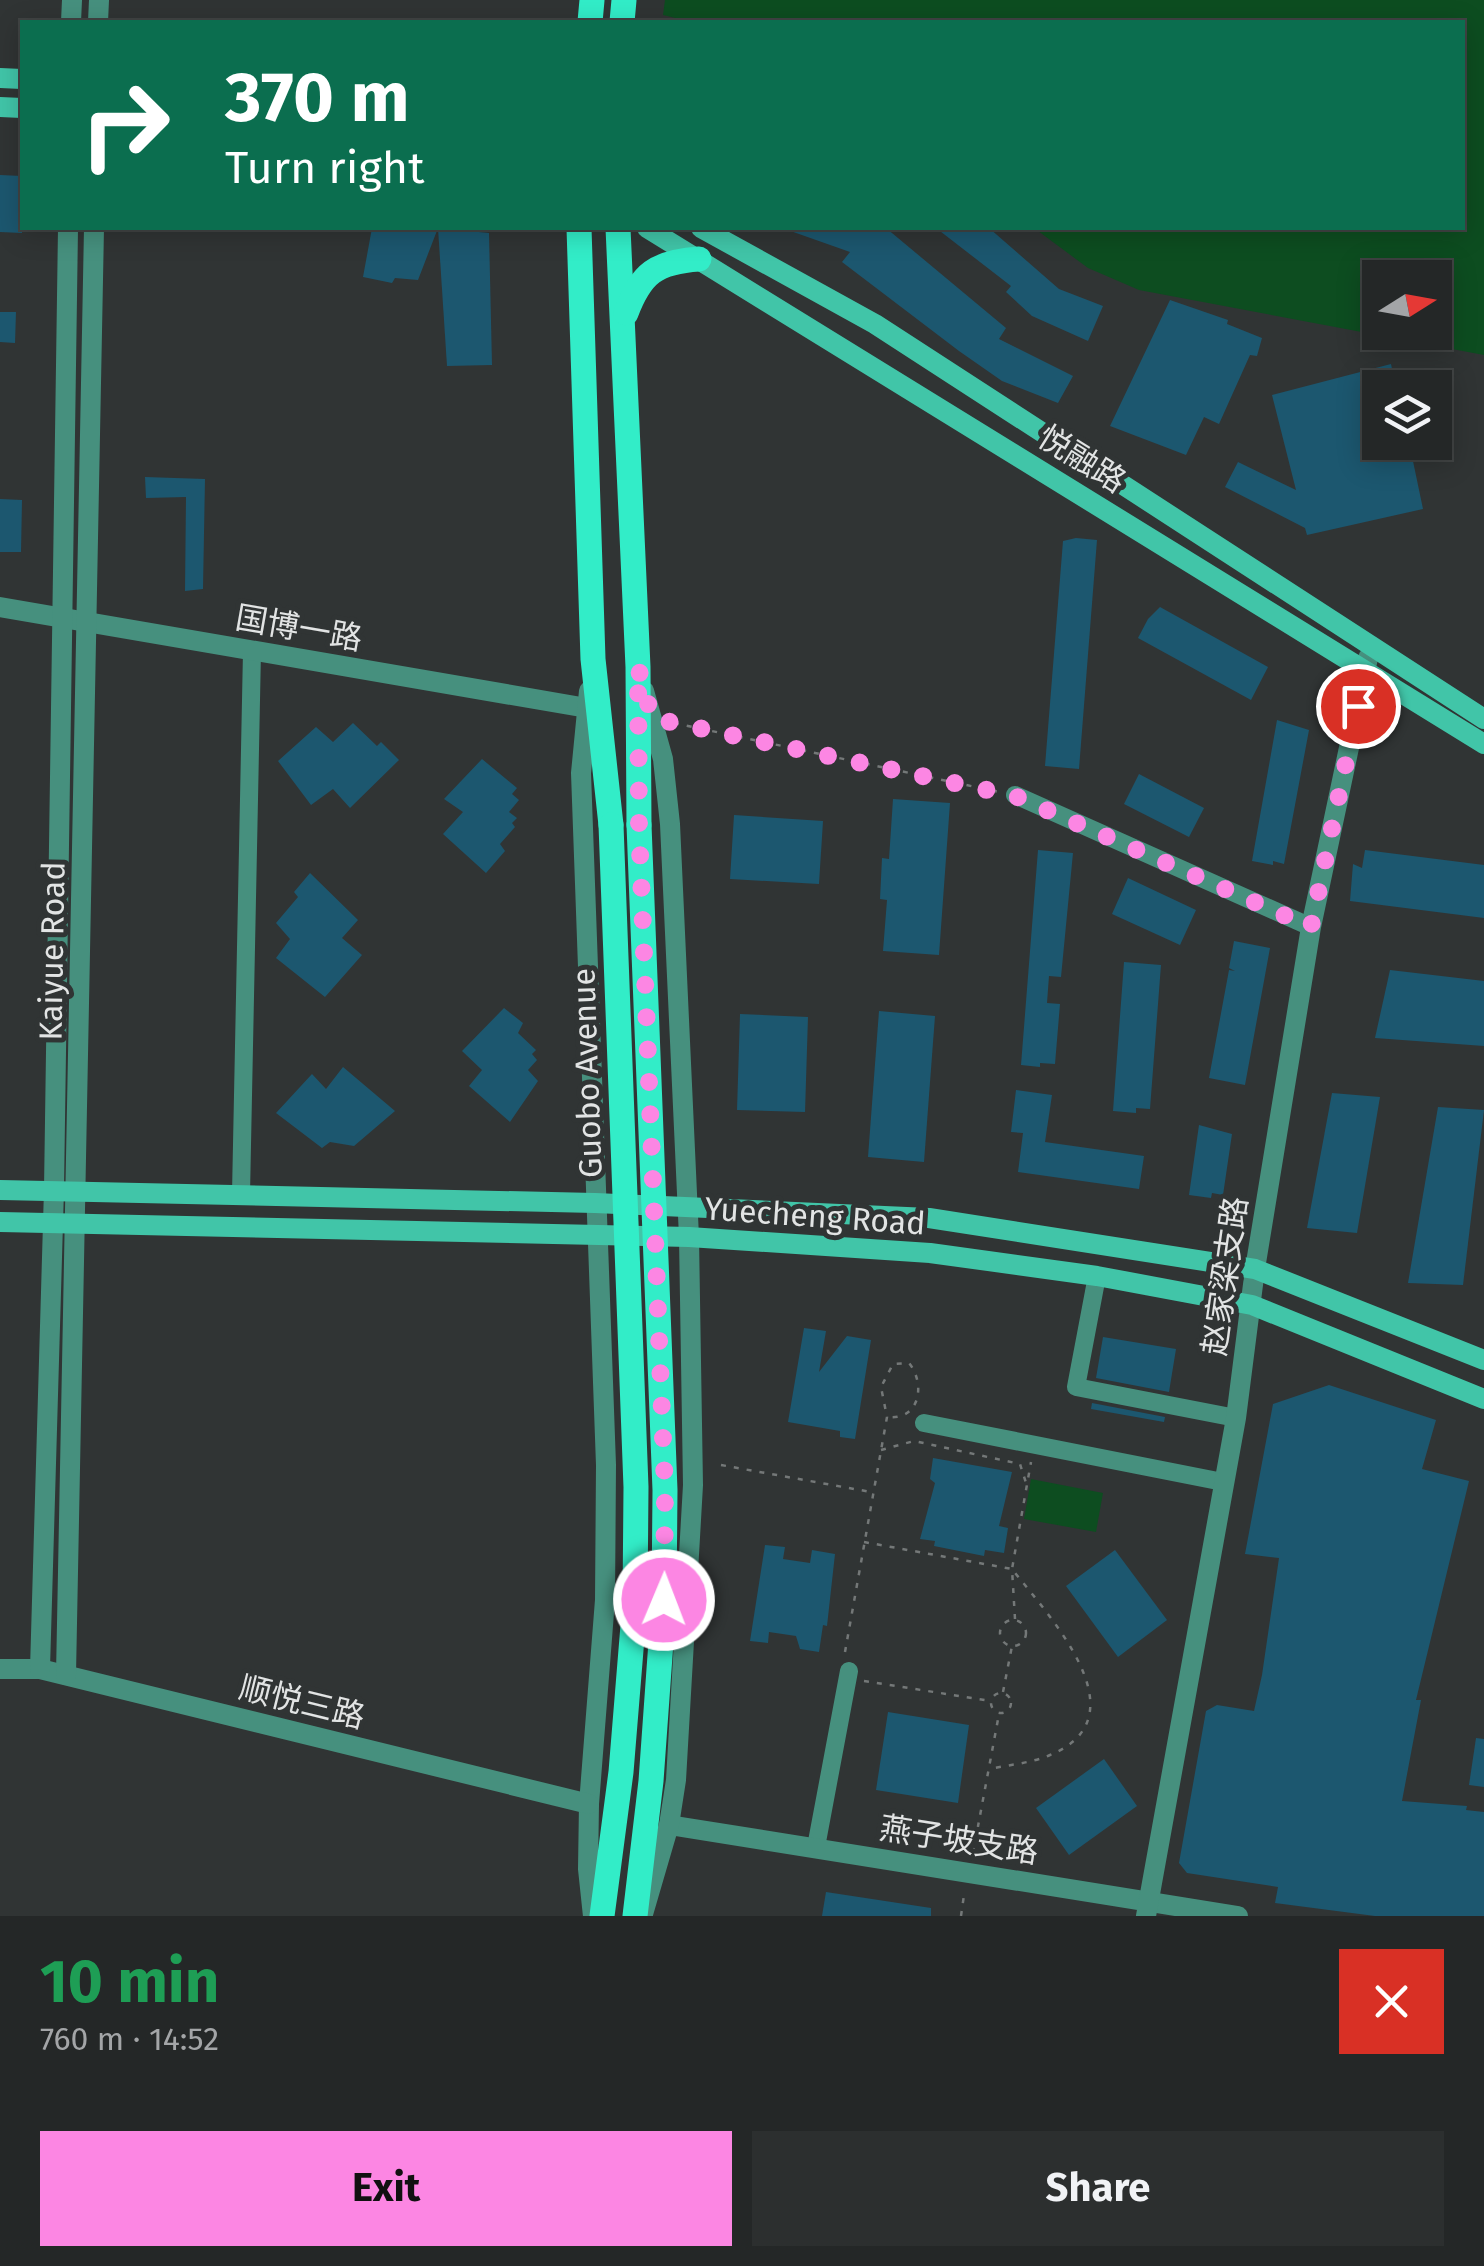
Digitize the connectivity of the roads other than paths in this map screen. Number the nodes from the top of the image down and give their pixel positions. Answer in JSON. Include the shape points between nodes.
{"nodes":[{"id":1,"x":68,"y":230,"type":"edge"},
{"id":2,"x":94,"y":230,"type":"edge"},
{"id":3,"x":578,"y":230,"type":"edge"},
{"id":4,"x":618,"y":230,"type":"edge"},
{"id":5,"x":650,"y":230,"type":"edge"},
{"id":6,"x":705,"y":230,"type":"edge"},
{"id":7,"x":698,"y":259,"type":"junction"},
{"id":8,"x":623,"y":322,"type":"junction"},
{"id":9,"x":0,"y":607,"type":"edge"},
{"id":10,"x":64,"y":618,"type":"junction"},
{"id":11,"x":89,"y":622,"type":"junction"},
{"id":12,"x":1371,"y":646,"type":"junction"},
{"id":13,"x":252,"y":650,"type":"junction"},
{"id":14,"x":593,"y":659,"type":"junction"},
{"id":15,"x":638,"y":667,"type":"junction"},
{"id":16,"x":1366,"y":669,"type":"junction"},
{"id":17,"x":587,"y":708,"type":"junction"},
{"id":18,"x":1484,"y":719,"type":"edge"},
{"id":19,"x":1484,"y":744,"type":"edge"},
{"id":20,"x":1015,"y":796,"type":"road end"},
{"id":21,"x":1311,"y":927,"type":"junction"},
{"id":22,"x":54,"y":1189,"type":"junction"},
{"id":23,"x":0,"y":1190,"type":"edge"},
{"id":24,"x":76,"y":1190,"type":"junction"},
{"id":25,"x":241,"y":1194,"type":"junction"},
{"id":26,"x":595,"y":1203,"type":"junction"},
{"id":27,"x":688,"y":1207,"type":"junction"},
{"id":28,"x":53,"y":1221,"type":"junction"},
{"id":29,"x":0,"y":1222,"type":"edge"},
{"id":30,"x":76,"y":1222,"type":"junction"},
{"id":31,"x":596,"y":1235,"type":"junction"},
{"id":32,"x":690,"y":1237,"type":"junction"},
{"id":33,"x":1254,"y":1268,"type":"junction"},
{"id":34,"x":1097,"y":1276,"type":"junction"},
{"id":35,"x":1252,"y":1305,"type":"junction"},
{"id":36,"x":1484,"y":1360,"type":"edge"},
{"id":37,"x":1484,"y":1400,"type":"edge"},
{"id":38,"x":1236,"y":1418,"type":"junction"},
{"id":39,"x":924,"y":1423,"type":"dead end"},
{"id":40,"x":1223,"y":1482,"type":"junction"},
{"id":41,"x":0,"y":1669,"type":"edge"},
{"id":42,"x":40,"y":1669,"type":"junction"},
{"id":43,"x":849,"y":1671,"type":"road end"},
{"id":44,"x":66,"y":1675,"type":"junction"},
{"id":45,"x":589,"y":1804,"type":"junction"},
{"id":46,"x":670,"y":1825,"type":"junction"},
{"id":47,"x":816,"y":1847,"type":"junction"},
{"id":48,"x":1148,"y":1908,"type":"edge"},
{"id":49,"x":593,"y":1916,"type":"edge"},
{"id":50,"x":602,"y":1916,"type":"edge"},
{"id":51,"x":635,"y":1916,"type":"edge"},
{"id":52,"x":643,"y":1916,"type":"edge"},
{"id":53,"x":1238,"y":1916,"type":"edge"}],
"edges":[{"from":1,"to":10,"type":"street","name":"Kaiyue Road"},
{"from":2,"to":11,"type":"street","name":"Kaiyue Road"},
{"from":3,"to":14,"type":"main road","name":"Guobo Avenue"},
{"from":4,"to":8,"type":"main road","name":"Guobo Avenue"},
{"from":5,"to":7,"type":"main road","name":"悦融路"},
{"from":6,"to":12,"type":"main road","name":"悦融路","via":[[875,324]]},
{"from":7,"to":8,"type":"main road","via":[[667,261],[648,271]]},
{"from":7,"to":16,"type":"main road","name":"悦融路"},
{"from":8,"to":15,"type":"main road","name":"Guobo Avenue"},
{"from":9,"to":10,"type":"street","name":"国博一路"},
{"from":10,"to":11,"type":"street","name":"国博一路"},
{"from":10,"to":22,"type":"street","name":"Kaiyue Road"},
{"from":11,"to":13,"type":"street","name":"国博一路"},
{"from":11,"to":24,"type":"street","name":"Kaiyue Road"},
{"from":12,"to":16,"type":"street","name":"赵家梁支路"},
{"from":12,"to":18,"type":"main road","name":"悦融路"},
{"from":13,"to":17,"type":"street","name":"国博一路"},
{"from":13,"to":25,"type":"street"},
{"from":14,"to":17,"type":"street"},
{"from":14,"to":50,"type":"main road","name":"Guobo Avenue","bridge":true,"via":[[611,825],[636,1486],[622,1772]]},
{"from":15,"to":27,"type":"street","via":[[663,759],[670,824]]},
{"from":15,"to":51,"type":"main road","name":"Guobo Avenue","bridge":true,"via":[[665,1490],[664,1600]]},
{"from":16,"to":19,"type":"main road","name":"悦融路"},
{"from":16,"to":21,"type":"street","name":"赵家梁支路"},
{"from":17,"to":26,"type":"street","via":[[581,773]]},
{"from":20,"to":21,"type":"street"},
{"from":21,"to":33,"type":"street","name":"赵家梁支路"},
{"from":22,"to":23,"type":"main road","name":"Yuecheng Road"},
{"from":22,"to":24,"type":"main road","name":"Yuecheng Road"},
{"from":22,"to":28,"type":"street","name":"Kaiyue Road"},
{"from":24,"to":25,"type":"main road","name":"Yuecheng Road"},
{"from":24,"to":30,"type":"street","name":"Kaiyue Road"},
{"from":25,"to":26,"type":"main road","name":"Yuecheng Road"},
{"from":26,"to":27,"type":"main road","name":"Yuecheng Road"},
{"from":26,"to":31,"type":"street"},
{"from":27,"to":32,"type":"street"},
{"from":27,"to":33,"type":"main road","name":"Yuecheng Road","via":[[929,1218]]},
{"from":28,"to":29,"type":"main road","name":"Yuecheng Road"},
{"from":28,"to":30,"type":"main road","name":"Yuecheng Road"},
{"from":28,"to":42,"type":"street","name":"Kaiyue Road"},
{"from":30,"to":31,"type":"main road","name":"Yuecheng Road"},
{"from":30,"to":44,"type":"street","name":"Kaiyue Road"},
{"from":31,"to":32,"type":"main road","name":"Yuecheng Road"},
{"from":31,"to":45,"type":"street","via":[[605,1600]]},
{"from":32,"to":34,"type":"main road","name":"Yuecheng Road","via":[[930,1253]]},
{"from":32,"to":46,"type":"street","via":[[690,1600]]},
{"from":33,"to":35,"type":"street","name":"赵家梁支路"},
{"from":33,"to":36,"type":"main road","name":"Yuecheng Road"},
{"from":34,"to":35,"type":"main road","name":"Yuecheng Road"},
{"from":34,"to":38,"type":"street","via":[[1076,1387]]},
{"from":35,"to":37,"type":"main road","name":"Yuecheng Road"},
{"from":35,"to":38,"type":"street","name":"赵家梁支路"},
{"from":38,"to":40,"type":"street","name":"赵家梁支路"},
{"from":39,"to":40,"type":"street"},
{"from":40,"to":48,"type":"street","name":"赵家梁支路"},
{"from":41,"to":42,"type":"street","name":"顺悦三路"},
{"from":42,"to":44,"type":"street","name":"顺悦三路"},
{"from":43,"to":47,"type":"street"},
{"from":44,"to":45,"type":"street","name":"顺悦三路"},
{"from":45,"to":49,"type":"street"},
{"from":46,"to":47,"type":"street","name":"燕子坡支路"},
{"from":46,"to":52,"type":"street"},
{"from":47,"to":48,"type":"street","name":"燕子坡支路"},
{"from":48,"to":53,"type":"street","name":"燕子坡支路"}]}
